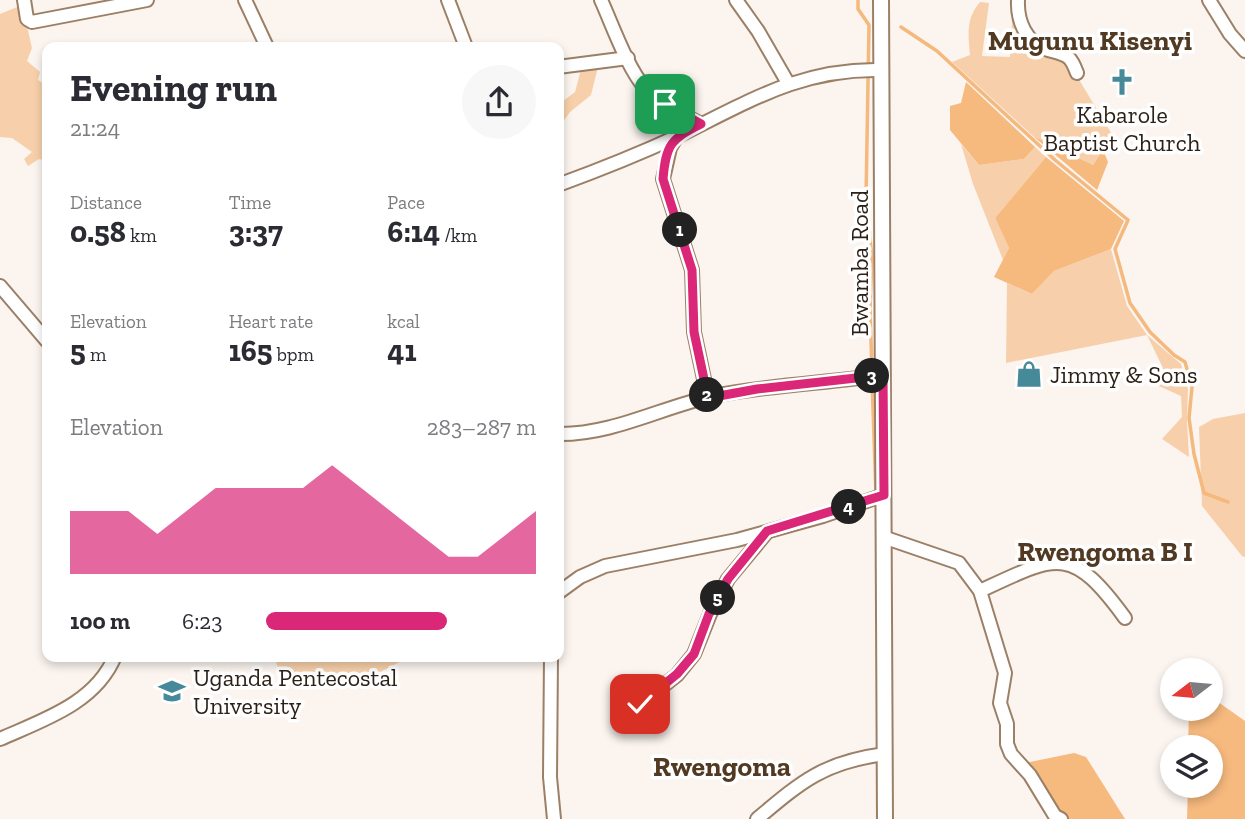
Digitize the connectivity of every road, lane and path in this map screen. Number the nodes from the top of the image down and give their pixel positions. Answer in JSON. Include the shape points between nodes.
{"nodes":[{"id":1,"x":24,"y":0,"type":"edge"},
{"id":2,"x":147,"y":0,"type":"edge"},
{"id":3,"x":245,"y":0,"type":"edge"},
{"id":4,"x":448,"y":0,"type":"edge"},
{"id":5,"x":601,"y":0,"type":"edge"},
{"id":6,"x":736,"y":0,"type":"edge"},
{"id":7,"x":881,"y":0,"type":"edge"},
{"id":8,"x":1018,"y":0,"type":"edge"},
{"id":9,"x":1209,"y":0,"type":"edge"},
{"id":10,"x":265,"y":42,"type":"edge"},
{"id":11,"x":464,"y":42,"type":"edge"},
{"id":12,"x":1245,"y":51,"type":"edge"},
{"id":13,"x":628,"y":58,"type":"junction"},
{"id":14,"x":564,"y":66,"type":"edge"},
{"id":15,"x":881,"y":70,"type":"junction"},
{"id":16,"x":1077,"y":73,"type":"dead end"},
{"id":17,"x":788,"y":83,"type":"junction"},
{"id":18,"x":701,"y":124,"type":"junction"},
{"id":19,"x":677,"y":136,"type":"junction"},
{"id":20,"x":564,"y":183,"type":"edge"},
{"id":21,"x":0,"y":286,"type":"edge"},
{"id":22,"x":42,"y":335,"type":"edge"},
{"id":23,"x":883,"y":375,"type":"junction"},
{"id":24,"x":708,"y":398,"type":"junction"},
{"id":25,"x":564,"y":433,"type":"edge"},
{"id":26,"x":884,"y":495,"type":"junction"},
{"id":27,"x":767,"y":531,"type":"junction"},
{"id":28,"x":883,"y":537,"type":"junction"},
{"id":29,"x":564,"y":589,"type":"edge"},
{"id":30,"x":981,"y":591,"type":"junction"},
{"id":31,"x":1125,"y":618,"type":"dead end"},
{"id":32,"x":112,"y":662,"type":"edge"},
{"id":33,"x":551,"y":662,"type":"edge"},
{"id":34,"x":640,"y":704,"type":"dead end"},
{"id":35,"x":0,"y":739,"type":"edge"},
{"id":36,"x":885,"y":754,"type":"junction"},
{"id":37,"x":554,"y":819,"type":"edge"},
{"id":38,"x":757,"y":819,"type":"edge"},
{"id":39,"x":885,"y":819,"type":"edge"},
{"id":40,"x":1061,"y":819,"type":"edge"}],
"edges":[{"from":1,"to":2,"type":"street","via":[[27,19],[32,22]]},
{"from":3,"to":10,"type":"street"},
{"from":4,"to":11,"type":"street"},
{"from":5,"to":13,"type":"street"},
{"from":6,"to":17,"type":"street"},
{"from":7,"to":15,"type":"main road","name":"Bwamba Road"},
{"from":8,"to":16,"type":"street","via":[[1017,13],[1030,40],[1065,55]]},
{"from":9,"to":12,"type":"street"},
{"from":13,"to":14,"type":"street"},
{"from":13,"to":18,"type":"street","via":[[645,88]]},
{"from":15,"to":17,"type":"street","via":[[829,73]]},
{"from":15,"to":23,"type":"main road","name":"Bwamba Road"},
{"from":17,"to":18,"type":"street"},
{"from":18,"to":19,"type":"street"},
{"from":19,"to":20,"type":"street"},
{"from":19,"to":24,"type":"street","via":[[663,179],[692,270],[694,332]]},
{"from":21,"to":22,"type":"street"},
{"from":23,"to":24,"type":"street"},
{"from":23,"to":26,"type":"main road","name":"Bwamba Road"},
{"from":24,"to":25,"type":"street","via":[[600,430]]},
{"from":26,"to":27,"type":"street"},
{"from":26,"to":28,"type":"main road","name":"Bwamba Road"},
{"from":27,"to":29,"type":"street","via":[[604,566]]},
{"from":27,"to":34,"type":"street","via":[[728,579],[694,654]]},
{"from":28,"to":30,"type":"street","via":[[959,564]]},
{"from":28,"to":36,"type":"main road","name":"Bwamba Road"},
{"from":30,"to":31,"type":"street","via":[[1025,570],[1063,562],[1080,567]]},
{"from":30,"to":40,"type":"street","via":[[1004,673],[1000,703],[1007,744]]},
{"from":32,"to":35,"type":"street","via":[[81,699]]},
{"from":33,"to":37,"type":"street"},
{"from":36,"to":38,"type":"street","via":[[849,760],[815,774]]},
{"from":36,"to":39,"type":"main road","name":"Bwamba Road"}]}
